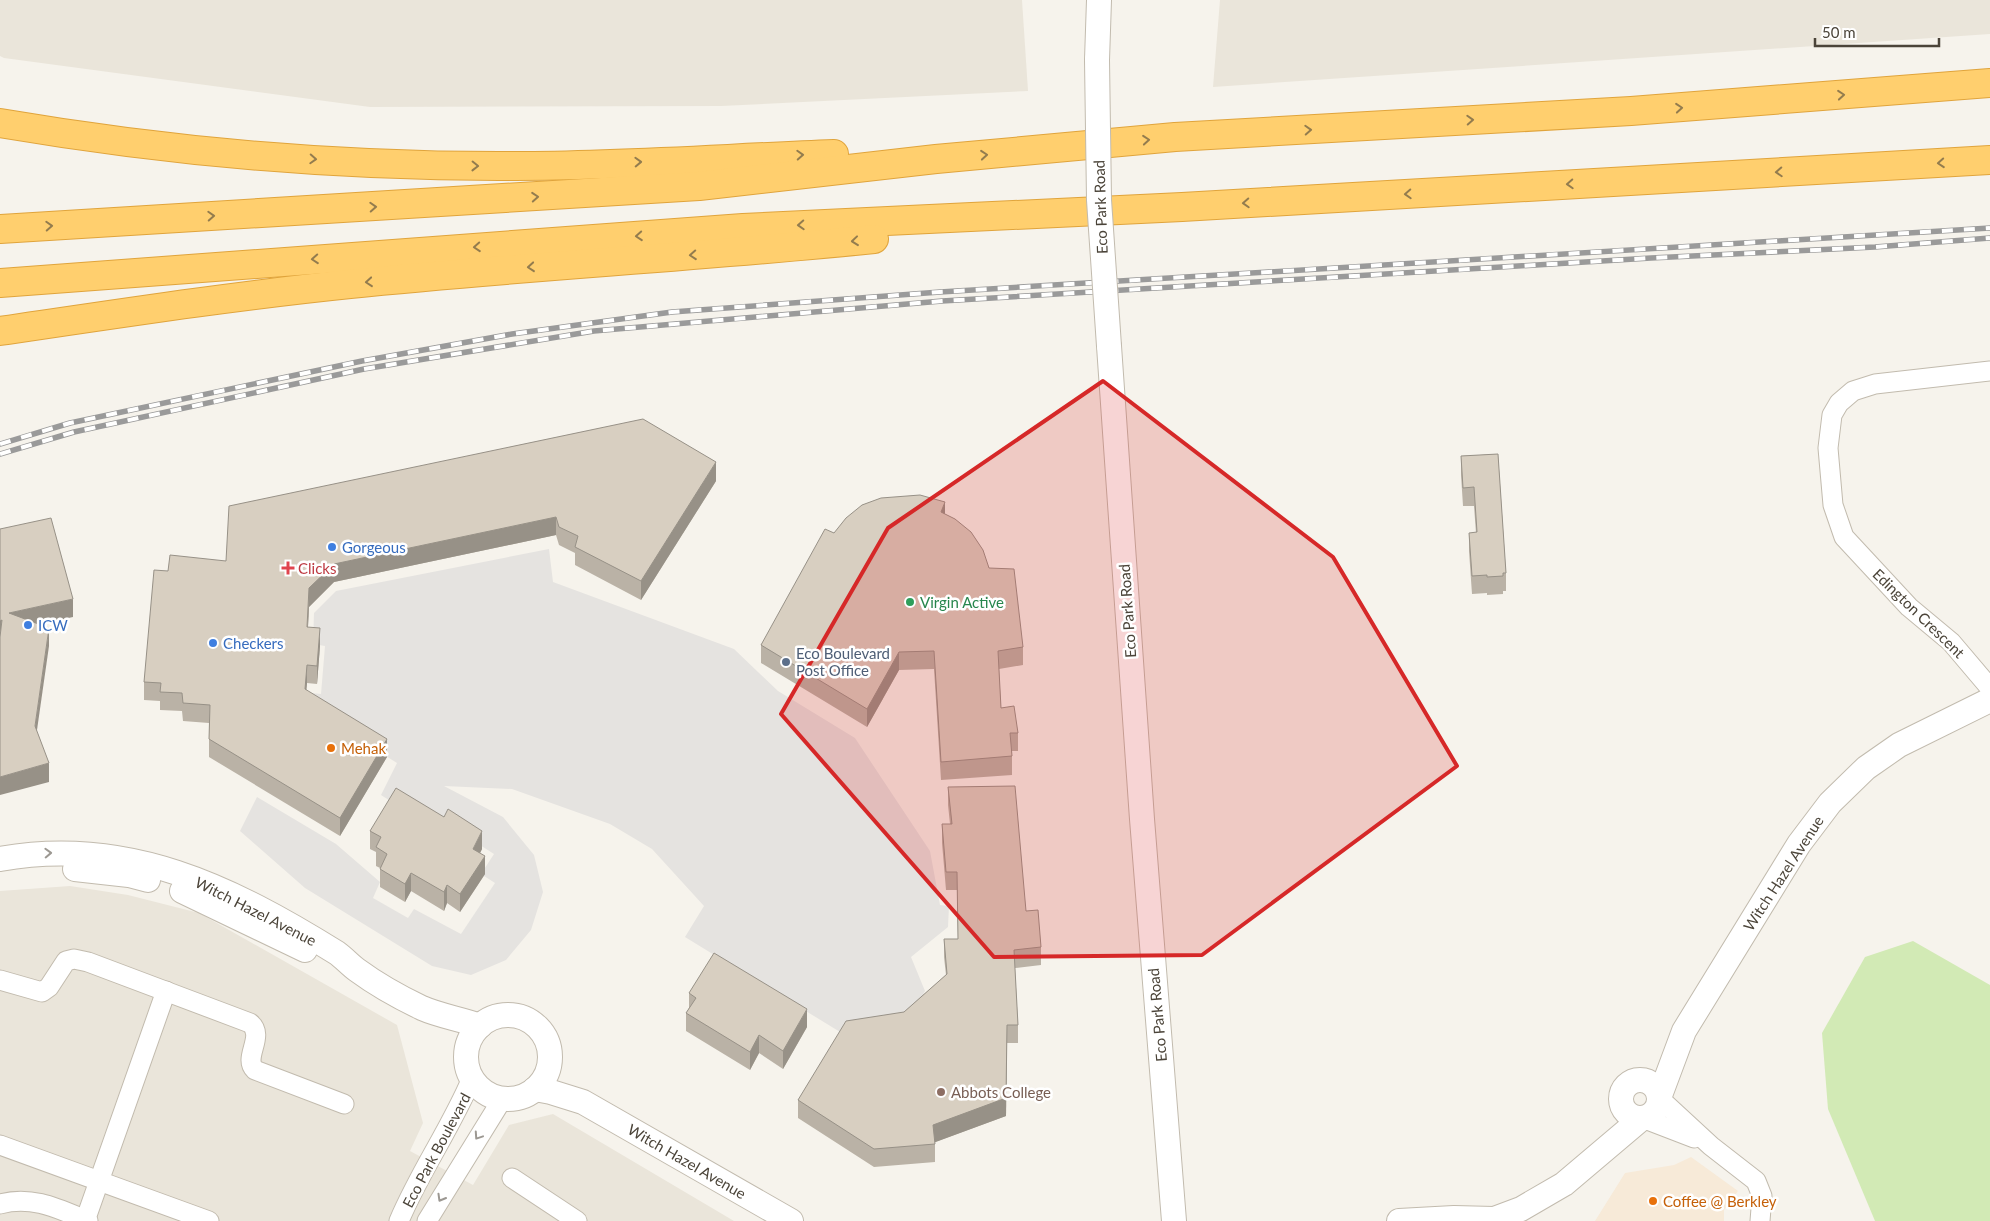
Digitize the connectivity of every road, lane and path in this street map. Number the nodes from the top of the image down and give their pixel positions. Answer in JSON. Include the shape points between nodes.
{"nodes":[{"id":1,"x":1099,"y":0,"type":"edge"},
{"id":2,"x":1990,"y":83,"type":"edge"},
{"id":3,"x":0,"y":106,"type":"edge"},
{"id":4,"x":0,"y":123,"type":"edge"},
{"id":5,"x":212,"y":152,"type":"junction"},
{"id":6,"x":936,"y":159,"type":"junction"},
{"id":7,"x":1990,"y":160,"type":"edge"},
{"id":8,"x":1182,"y":207,"type":"junction"},
{"id":9,"x":0,"y":229,"type":"edge"},
{"id":10,"x":0,"y":283,"type":"edge"},
{"id":11,"x":0,"y":331,"type":"edge"},
{"id":12,"x":1990,"y":371,"type":"edge"},
{"id":13,"x":1990,"y":688,"type":"edge"},
{"id":14,"x":1990,"y":700,"type":"edge"},
{"id":15,"x":0,"y":858,"type":"edge"},
{"id":16,"x":0,"y":875,"type":"edge"},
{"id":17,"x":358,"y":971,"type":"junction"},
{"id":18,"x":0,"y":980,"type":"edge"},
{"id":19,"x":166,"y":991,"type":"junction"},
{"id":20,"x":424,"y":1008,"type":"junction"},
{"id":21,"x":480,"y":1026,"type":"junction"},
{"id":22,"x":1684,"y":1031,"type":"junction"},
{"id":23,"x":466,"y":1052,"type":"junction"},
{"id":24,"x":550,"y":1060,"type":"junction"},
{"id":25,"x":472,"y":1078,"type":"junction"},
{"id":26,"x":1640,"y":1080,"type":"junction"},
{"id":27,"x":535,"y":1089,"type":"junction"},
{"id":28,"x":503,"y":1098,"type":"junction"},
{"id":29,"x":1659,"y":1098,"type":"junction"},
{"id":30,"x":583,"y":1102,"type":"junction"},
{"id":31,"x":1622,"y":1102,"type":"junction"},
{"id":32,"x":344,"y":1104,"type":"dead end"},
{"id":33,"x":1642,"y":1118,"type":"junction"},
{"id":34,"x":0,"y":1145,"type":"edge"},
{"id":35,"x":1711,"y":1146,"type":"junction"},
{"id":36,"x":1596,"y":1158,"type":"junction"},
{"id":37,"x":512,"y":1178,"type":"dead end"},
{"id":38,"x":100,"y":1180,"type":"junction"},
{"id":39,"x":0,"y":1204,"type":"edge"},
{"id":40,"x":1492,"y":1220,"type":"edge"},
{"id":41,"x":86,"y":1221,"type":"edge"},
{"id":42,"x":209,"y":1221,"type":"edge"},
{"id":43,"x":399,"y":1221,"type":"edge"},
{"id":44,"x":427,"y":1221,"type":"edge"},
{"id":45,"x":577,"y":1221,"type":"edge"},
{"id":46,"x":791,"y":1221,"type":"edge"},
{"id":47,"x":1174,"y":1221,"type":"edge"},
{"id":48,"x":1399,"y":1221,"type":"edge"},
{"id":49,"x":1760,"y":1221,"type":"edge"}],
"edges":[{"from":1,"to":47,"type":"street","name":"Eco Park Road","bridge":true,"via":[[1099,200]]},
{"from":6,"to":2,"type":"highway","one_way":true,"via":[[1175,137],[1631,111]]},
{"from":3,"to":5,"type":"highway"},
{"from":4,"to":5,"type":"highway","via":[[100,140]]},
{"from":5,"to":6,"type":"highway","one_way":true,"via":[[466,166],[875,153]]},
{"from":9,"to":6,"type":"highway","one_way":true,"via":[[698,186]]},
{"from":7,"to":8,"type":"highway","one_way":true},
{"from":8,"to":10,"type":"highway","one_way":true,"via":[[743,228]]},
{"from":8,"to":11,"type":"highway","one_way":true,"via":[[774,250],[349,284]]},
{"from":12,"to":13,"type":"street","name":"Edington Crescent","via":[[1875,384],[1853,391],[1839,403],[1832,415],[1828,448],[1833,505],[1844,537],[1909,607],[1951,642]]},
{"from":14,"to":22,"type":"street","name":"Witch Hazel Avenue","via":[[1899,745],[1866,768],[1830,802],[1799,844]]},
{"from":15,"to":17,"type":"street","name":"Witch Hazel Avenue","one_way":true,"via":[[68,853],[132,859],[173,870],[277,918],[339,954]]},
{"from":16,"to":17,"type":"street","name":"Witch Hazel Avenue","via":[[47,868],[129,875],[196,896],[338,966]]},
{"from":17,"to":20,"type":"street","name":"Witch Hazel Avenue"},
{"from":18,"to":19,"type":"street","via":[[42,992],[66,961],[74,959]]},
{"from":19,"to":32,"type":"street","via":[[253,1025],[256,1035],[251,1062],[255,1070]]},
{"from":19,"to":38,"type":"street"},
{"from":20,"to":21,"type":"street","name":"Witch Hazel Avenue"},
{"from":20,"to":23,"type":"street","name":"Witch Hazel Avenue"},
{"from":21,"to":23,"type":"street"},
{"from":21,"to":24,"type":"street","via":[[500,1016],[524,1018],[543,1033],[549,1046]]},
{"from":22,"to":26,"type":"street","name":"Witch Hazel Avenue"},
{"from":22,"to":29,"type":"street","name":"Witch Hazel Avenue"},
{"from":23,"to":25,"type":"street"},
{"from":24,"to":27,"type":"street","via":[[548,1071]]},
{"from":24,"to":30,"type":"street","name":"Witch Hazel Avenue"},
{"from":25,"to":28,"type":"street","via":[[491,1095]]},
{"from":25,"to":43,"type":"street","name":"Eco Park Boulevard"},
{"from":26,"to":29,"type":"street","via":[[1651,1083]]},
{"from":26,"to":31,"type":"street","via":[[1634,1080],[1625,1087]]},
{"from":27,"to":28,"type":"street","via":[[520,1097]]},
{"from":27,"to":30,"type":"street","name":"Witch Hazel Avenue"},
{"from":28,"to":44,"type":"street","name":"Eco Park Boulevard","one_way":true},
{"from":29,"to":33,"type":"street","via":[[1652,1113]]},
{"from":29,"to":35,"type":"street"},
{"from":30,"to":46,"type":"street","name":"Witch Hazel Avenue"},
{"from":31,"to":33,"type":"street","via":[[1631,1115]]},
{"from":31,"to":36,"type":"street"},
{"from":33,"to":35,"type":"street"},
{"from":33,"to":36,"type":"street"},
{"from":34,"to":38,"type":"street"},
{"from":35,"to":49,"type":"street","via":[[1756,1181],[1762,1196]]},
{"from":36,"to":40,"type":"street","via":[[1552,1192]]},
{"from":37,"to":45,"type":"street"},
{"from":38,"to":41,"type":"street"},
{"from":38,"to":42,"type":"street"},
{"from":39,"to":41,"type":"street","via":[[38,1202]]},
{"from":40,"to":48,"type":"street"}]}
